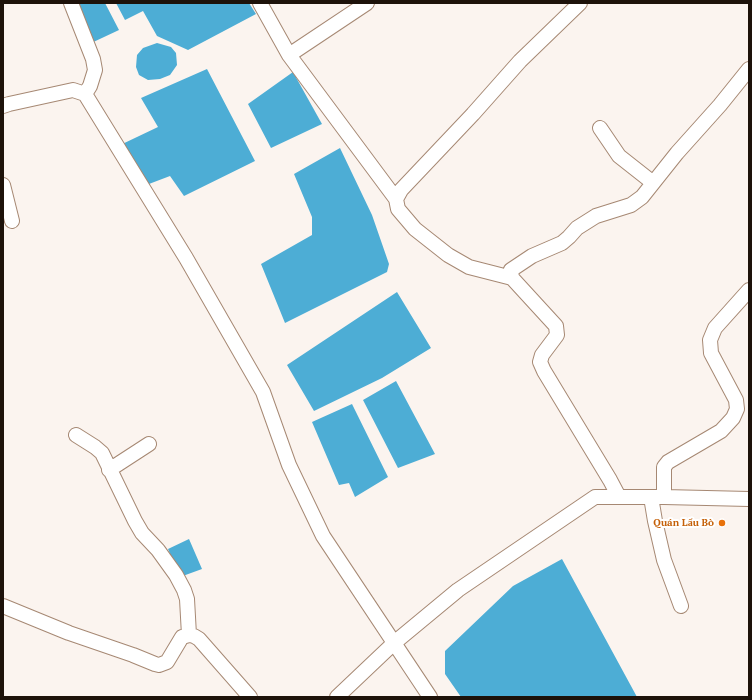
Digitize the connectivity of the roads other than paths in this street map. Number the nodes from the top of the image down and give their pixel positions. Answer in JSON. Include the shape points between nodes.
{"nodes":[{"id":1,"x":71,"y":3,"type":"edge"},
{"id":2,"x":260,"y":3,"type":"edge"},
{"id":3,"x":367,"y":3,"type":"edge"},
{"id":4,"x":580,"y":3,"type":"edge"},
{"id":5,"x":289,"y":54,"type":"junction"},
{"id":6,"x":749,"y":69,"type":"edge"},
{"id":7,"x":85,"y":94,"type":"junction"},
{"id":8,"x":3,"y":106,"type":"edge"},
{"id":9,"x":600,"y":128,"type":"dead end"},
{"id":10,"x":652,"y":182,"type":"junction"},
{"id":11,"x":3,"y":185,"type":"edge"},
{"id":12,"x":396,"y":199,"type":"junction"},
{"id":13,"x":12,"y":221,"type":"dead end"},
{"id":14,"x":512,"y":278,"type":"junction"},
{"id":15,"x":749,"y":290,"type":"edge"},
{"id":16,"x":76,"y":435,"type":"dead end"},
{"id":17,"x":149,"y":444,"type":"dead end"},
{"id":18,"x":109,"y":470,"type":"junction"},
{"id":19,"x":619,"y":497,"type":"junction"},
{"id":20,"x":658,"y":497,"type":"junction"},
{"id":21,"x":749,"y":500,"type":"edge"},
{"id":22,"x":3,"y":606,"type":"edge"},
{"id":23,"x":681,"y":606,"type":"dead end"},
{"id":24,"x":189,"y":635,"type":"junction"},
{"id":25,"x":394,"y":643,"type":"junction"},
{"id":26,"x":250,"y":697,"type":"edge"},
{"id":27,"x":337,"y":697,"type":"edge"},
{"id":28,"x":430,"y":697,"type":"edge"}],
"edges":[{"from":1,"to":7,"type":"street","via":[[95,70]]},
{"from":2,"to":5,"type":"street"},
{"from":3,"to":5,"type":"street"},
{"from":4,"to":12,"type":"street","via":[[520,61],[401,190]]},
{"from":5,"to":12,"type":"street"},
{"from":6,"to":10,"type":"street"},
{"from":7,"to":8,"type":"street","via":[[73,90]]},
{"from":7,"to":25,"type":"street","via":[[186,258],[263,392],[289,465],[323,536]]},
{"from":9,"to":10,"type":"street","via":[[619,156]]},
{"from":10,"to":14,"type":"street","via":[[642,197],[631,205],[596,216],[577,228],[562,243],[532,256],[511,270]]},
{"from":11,"to":13,"type":"street"},
{"from":12,"to":14,"type":"street","via":[[398,209],[415,229],[448,255],[469,267]]},
{"from":14,"to":19,"type":"street","via":[[556,326],[557,334],[540,362]]},
{"from":15,"to":20,"type":"street","via":[[715,328],[710,340],[711,353],[736,400],[737,409],[733,418],[721,431],[668,462],[664,467]]},
{"from":16,"to":18,"type":"street","via":[[102,454]]},
{"from":17,"to":18,"type":"street"},
{"from":18,"to":24,"type":"street","via":[[135,521],[176,575],[184,590]]},
{"from":19,"to":20,"type":"street"},
{"from":19,"to":25,"type":"street","via":[[595,497],[458,590]]},
{"from":20,"to":21,"type":"street"},
{"from":20,"to":23,"type":"street","via":[[655,521],[664,560]]},
{"from":22,"to":24,"type":"street","via":[[69,634],[159,665],[167,662],[182,637]]},
{"from":24,"to":26,"type":"street","via":[[199,639]]},
{"from":25,"to":27,"type":"street"},
{"from":25,"to":28,"type":"street"}]}
